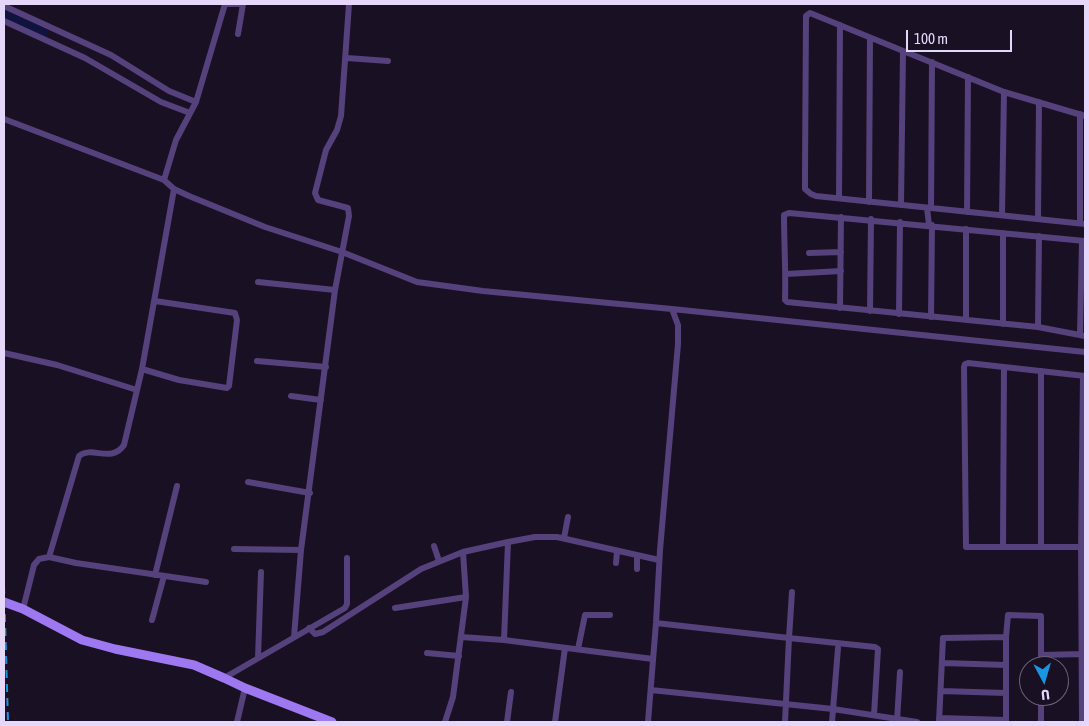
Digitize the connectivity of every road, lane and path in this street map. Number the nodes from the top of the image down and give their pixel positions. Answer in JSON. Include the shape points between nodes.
{"nodes":[{"id":1,"x":225,"y":4,"type":"edge"},
{"id":2,"x":242,"y":4,"type":"edge"},
{"id":3,"x":350,"y":4,"type":"edge"},
{"id":4,"x":4,"y":6,"type":"edge"},
{"id":5,"x":4,"y":21,"type":"edge"},
{"id":6,"x":840,"y":25,"type":"junction"},
{"id":7,"x":238,"y":34,"type":"dead end"},
{"id":8,"x":870,"y":38,"type":"junction"},
{"id":9,"x":903,"y":51,"type":"junction"},
{"id":10,"x":346,"y":58,"type":"junction"},
{"id":11,"x":388,"y":61,"type":"dead end"},
{"id":12,"x":932,"y":62,"type":"junction"},
{"id":13,"x":968,"y":77,"type":"junction"},
{"id":14,"x":1004,"y":92,"type":"junction"},
{"id":15,"x":1040,"y":102,"type":"junction"},
{"id":16,"x":195,"y":103,"type":"junction"},
{"id":17,"x":190,"y":112,"type":"junction"},
{"id":18,"x":1082,"y":115,"type":"edge"},
{"id":19,"x":4,"y":120,"type":"edge"},
{"id":20,"x":164,"y":180,"type":"junction"},
{"id":21,"x":174,"y":189,"type":"junction"},
{"id":22,"x":839,"y":198,"type":"junction"},
{"id":23,"x":869,"y":202,"type":"junction"},
{"id":24,"x":901,"y":205,"type":"junction"},
{"id":25,"x":929,"y":208,"type":"junction"},
{"id":26,"x":967,"y":212,"type":"junction"},
{"id":27,"x":1002,"y":215,"type":"junction"},
{"id":28,"x":841,"y":216,"type":"junction"},
{"id":29,"x":871,"y":219,"type":"junction"},
{"id":30,"x":1038,"y":219,"type":"junction"},
{"id":31,"x":900,"y":222,"type":"junction"},
{"id":32,"x":1082,"y":223,"type":"edge"},
{"id":33,"x":930,"y":224,"type":"junction"},
{"id":34,"x":966,"y":229,"type":"junction"},
{"id":35,"x":1003,"y":233,"type":"junction"},
{"id":36,"x":1039,"y":236,"type":"junction"},
{"id":37,"x":1083,"y":241,"type":"edge"},
{"id":38,"x":342,"y":252,"type":"junction"},
{"id":39,"x":841,"y":252,"type":"junction"},
{"id":40,"x":809,"y":253,"type":"dead end"},
{"id":41,"x":841,"y":272,"type":"junction"},
{"id":42,"x":786,"y":274,"type":"junction"},
{"id":43,"x":258,"y":282,"type":"dead end"},
{"id":44,"x":336,"y":289,"type":"junction"},
{"id":45,"x":155,"y":301,"type":"junction"},
{"id":46,"x":840,"y":308,"type":"junction"},
{"id":47,"x":870,"y":311,"type":"junction"},
{"id":48,"x":674,"y":314,"type":"junction"},
{"id":49,"x":899,"y":314,"type":"junction"},
{"id":50,"x":931,"y":317,"type":"junction"},
{"id":51,"x":966,"y":320,"type":"junction"},
{"id":52,"x":1003,"y":324,"type":"junction"},
{"id":53,"x":1038,"y":327,"type":"junction"},
{"id":54,"x":1083,"y":336,"type":"edge"},
{"id":55,"x":1085,"y":352,"type":"edge"},
{"id":56,"x":4,"y":353,"type":"edge"},
{"id":57,"x":256,"y":361,"type":"dead end"},
{"id":58,"x":326,"y":367,"type":"junction"},
{"id":59,"x":1004,"y":367,"type":"junction"},
{"id":60,"x":142,"y":369,"type":"junction"},
{"id":61,"x":1040,"y":370,"type":"junction"},
{"id":62,"x":1084,"y":376,"type":"edge"},
{"id":63,"x":137,"y":390,"type":"junction"},
{"id":64,"x":291,"y":396,"type":"dead end"},
{"id":65,"x":322,"y":400,"type":"junction"},
{"id":66,"x":248,"y":482,"type":"dead end"},
{"id":67,"x":176,"y":486,"type":"dead end"},
{"id":68,"x":310,"y":493,"type":"junction"},
{"id":69,"x":568,"y":517,"type":"dead end"},
{"id":70,"x":565,"y":533,"type":"junction"},
{"id":71,"x":508,"y":542,"type":"junction"},
{"id":72,"x":434,"y":546,"type":"dead end"},
{"id":73,"x":1003,"y":547,"type":"junction"},
{"id":74,"x":1041,"y":547,"type":"junction"},
{"id":75,"x":1081,"y":547,"type":"junction"},
{"id":76,"x":234,"y":549,"type":"dead end"},
{"id":77,"x":301,"y":550,"type":"junction"},
{"id":78,"x":463,"y":552,"type":"junction"},
{"id":79,"x":617,"y":552,"type":"junction"},
{"id":80,"x":637,"y":556,"type":"junction"},
{"id":81,"x":49,"y":557,"type":"junction"},
{"id":82,"x":347,"y":558,"type":"dead end"},
{"id":83,"x":438,"y":558,"type":"junction"},
{"id":84,"x":659,"y":560,"type":"junction"},
{"id":85,"x":616,"y":563,"type":"dead end"},
{"id":86,"x":637,"y":569,"type":"dead end"},
{"id":87,"x":261,"y":572,"type":"dead end"},
{"id":88,"x":155,"y":575,"type":"junction"},
{"id":89,"x":164,"y":576,"type":"junction"},
{"id":90,"x":206,"y":582,"type":"dead end"},
{"id":91,"x":792,"y":592,"type":"dead end"},
{"id":92,"x":466,"y":597,"type":"junction"},
{"id":93,"x":4,"y":602,"type":"edge"},
{"id":94,"x":395,"y":608,"type":"dead end"},
{"id":95,"x":23,"y":609,"type":"junction"},
{"id":96,"x":610,"y":614,"type":"dead end"},
{"id":97,"x":152,"y":620,"type":"dead end"},
{"id":98,"x":656,"y":624,"type":"junction"},
{"id":99,"x":1083,"y":626,"type":"edge"},
{"id":100,"x":309,"y":628,"type":"junction"},
{"id":101,"x":294,"y":637,"type":"junction"},
{"id":102,"x":461,"y":637,"type":"junction"},
{"id":103,"x":1006,"y":637,"type":"junction"},
{"id":104,"x":789,"y":638,"type":"junction"},
{"id":105,"x":504,"y":640,"type":"junction"},
{"id":106,"x":565,"y":648,"type":"junction"},
{"id":107,"x":838,"y":648,"type":"dead end"},
{"id":108,"x":578,"y":650,"type":"junction"},
{"id":109,"x":427,"y":652,"type":"dead end"},
{"id":110,"x":1042,"y":654,"type":"joint"},
{"id":111,"x":1082,"y":654,"type":"junction"},
{"id":112,"x":459,"y":656,"type":"junction"},
{"id":113,"x":258,"y":658,"type":"junction"},
{"id":114,"x":653,"y":659,"type":"junction"},
{"id":115,"x":943,"y":663,"type":"junction"},
{"id":116,"x":1006,"y":665,"type":"junction"},
{"id":117,"x":900,"y":672,"type":"dead end"},
{"id":118,"x":226,"y":679,"type":"junction"},
{"id":119,"x":242,"y":687,"type":"junction"},
{"id":120,"x":651,"y":690,"type":"junction"},
{"id":121,"x":941,"y":691,"type":"junction"},
{"id":122,"x":511,"y":692,"type":"dead end"},
{"id":123,"x":1006,"y":693,"type":"junction"},
{"id":124,"x":786,"y":704,"type":"junction"},
{"id":125,"x":1041,"y":706,"type":"edge"},
{"id":126,"x":833,"y":709,"type":"junction"},
{"id":127,"x":874,"y":716,"type":"junction"},
{"id":128,"x":939,"y":720,"type":"edge"},
{"id":129,"x":897,"y":721,"type":"edge"},
{"id":130,"x":1006,"y":721,"type":"edge"},
{"id":131,"x":237,"y":722,"type":"edge"},
{"id":132,"x":332,"y":722,"type":"edge"},
{"id":133,"x":445,"y":722,"type":"edge"},
{"id":134,"x":507,"y":722,"type":"edge"},
{"id":135,"x":555,"y":722,"type":"edge"},
{"id":136,"x":648,"y":722,"type":"edge"},
{"id":137,"x":785,"y":722,"type":"edge"},
{"id":138,"x":832,"y":722,"type":"edge"},
{"id":139,"x":917,"y":722,"type":"edge"},
{"id":140,"x":1041,"y":722,"type":"edge"},
{"id":141,"x":1082,"y":722,"type":"edge"}],
"edges":[{"from":1,"to":2,"type":"street"},
{"from":1,"to":16,"type":"street"},
{"from":2,"to":7,"type":"street"},
{"from":3,"to":10,"type":"street"},
{"from":4,"to":16,"type":"street","via":[[111,54],[169,91]]},
{"from":5,"to":17,"type":"street","via":[[85,58],[162,102]]},
{"from":6,"to":8,"type":"street"},
{"from":6,"to":22,"type":"street"},
{"from":6,"to":22,"type":"street","via":[[810,13],[806,16],[805,189],[816,196]]},
{"from":8,"to":9,"type":"street"},
{"from":8,"to":23,"type":"street"},
{"from":9,"to":12,"type":"street"},
{"from":9,"to":24,"type":"street"},
{"from":10,"to":11,"type":"street"},
{"from":10,"to":38,"type":"street","via":[[342,113],[324,158],[315,196],[318,200],[348,208]]},
{"from":12,"to":13,"type":"street"},
{"from":12,"to":25,"type":"street"},
{"from":13,"to":14,"type":"street"},
{"from":13,"to":26,"type":"street"},
{"from":14,"to":15,"type":"street"},
{"from":14,"to":27,"type":"street"},
{"from":15,"to":18,"type":"street"},
{"from":15,"to":30,"type":"street"},
{"from":16,"to":17,"type":"street"},
{"from":17,"to":20,"type":"street","via":[[176,140]]},
{"from":18,"to":32,"type":"street"},
{"from":19,"to":20,"type":"street"},
{"from":20,"to":21,"type":"street"},
{"from":21,"to":38,"type":"street","via":[[265,226]]},
{"from":21,"to":45,"type":"street"},
{"from":22,"to":23,"type":"street"},
{"from":23,"to":24,"type":"street"},
{"from":24,"to":25,"type":"street"},
{"from":25,"to":26,"type":"street"},
{"from":25,"to":33,"type":"street"},
{"from":26,"to":27,"type":"street"},
{"from":27,"to":30,"type":"street"},
{"from":28,"to":29,"type":"street"},
{"from":28,"to":39,"type":"street"},
{"from":28,"to":42,"type":"street","via":[[789,212],[784,215]]},
{"from":29,"to":31,"type":"street"},
{"from":29,"to":47,"type":"street"},
{"from":30,"to":32,"type":"street"},
{"from":31,"to":33,"type":"street"},
{"from":31,"to":49,"type":"street"},
{"from":33,"to":34,"type":"street"},
{"from":33,"to":50,"type":"street"},
{"from":34,"to":35,"type":"street"},
{"from":34,"to":51,"type":"street"},
{"from":35,"to":36,"type":"street"},
{"from":35,"to":52,"type":"street"},
{"from":36,"to":37,"type":"street"},
{"from":36,"to":53,"type":"street"},
{"from":37,"to":54,"type":"street"},
{"from":38,"to":44,"type":"street"},
{"from":38,"to":48,"type":"street","via":[[423,283]]},
{"from":39,"to":40,"type":"street"},
{"from":39,"to":41,"type":"street"},
{"from":41,"to":42,"type":"street"},
{"from":41,"to":46,"type":"street"},
{"from":42,"to":46,"type":"street","via":[[787,302]]},
{"from":43,"to":44,"type":"street"},
{"from":44,"to":58,"type":"street"},
{"from":45,"to":60,"type":"street"},
{"from":45,"to":60,"type":"street","via":[[235,313],[237,320],[229,386],[179,380]]},
{"from":46,"to":47,"type":"street"},
{"from":47,"to":49,"type":"street"},
{"from":48,"to":55,"type":"street"},
{"from":48,"to":84,"type":"street","via":[[679,331]]},
{"from":49,"to":50,"type":"street"},
{"from":50,"to":51,"type":"street"},
{"from":51,"to":52,"type":"street"},
{"from":52,"to":53,"type":"street"},
{"from":53,"to":54,"type":"street"},
{"from":56,"to":63,"type":"street","via":[[57,365]]},
{"from":57,"to":58,"type":"street"},
{"from":58,"to":65,"type":"street"},
{"from":59,"to":61,"type":"street"},
{"from":59,"to":73,"type":"street"},
{"from":59,"to":73,"type":"street","via":[[968,363],[964,367],[965,545],[968,548]]},
{"from":60,"to":63,"type":"street"},
{"from":61,"to":62,"type":"street"},
{"from":61,"to":74,"type":"street"},
{"from":62,"to":75,"type":"street"},
{"from":63,"to":81,"type":"street","via":[[121,450],[109,455],[85,453],[79,456]]},
{"from":64,"to":65,"type":"street"},
{"from":65,"to":68,"type":"street"},
{"from":66,"to":68,"type":"street"},
{"from":67,"to":88,"type":"street"},
{"from":68,"to":77,"type":"street"},
{"from":69,"to":70,"type":"street"},
{"from":70,"to":71,"type":"street"},
{"from":70,"to":79,"type":"street"},
{"from":71,"to":78,"type":"street"},
{"from":71,"to":105,"type":"street"},
{"from":72,"to":83,"type":"street"},
{"from":73,"to":74,"type":"street"},
{"from":74,"to":75,"type":"street"},
{"from":75,"to":99,"type":"street"},
{"from":76,"to":77,"type":"street"},
{"from":77,"to":101,"type":"street"},
{"from":78,"to":83,"type":"street"},
{"from":78,"to":92,"type":"street"},
{"from":79,"to":80,"type":"street"},
{"from":79,"to":85,"type":"street"},
{"from":80,"to":84,"type":"street"},
{"from":80,"to":86,"type":"street"},
{"from":81,"to":88,"type":"street"},
{"from":81,"to":95,"type":"street","via":[[39,559],[34,565]]},
{"from":82,"to":100,"type":"street","via":[[346,606]]},
{"from":83,"to":100,"type":"street","via":[[323,632],[315,633]]},
{"from":84,"to":98,"type":"street"},
{"from":87,"to":113,"type":"street"},
{"from":88,"to":89,"type":"street"},
{"from":89,"to":90,"type":"street"},
{"from":89,"to":97,"type":"street"},
{"from":91,"to":104,"type":"street"},
{"from":92,"to":94,"type":"street"},
{"from":92,"to":102,"type":"street"},
{"from":93,"to":95,"type":"street"},
{"from":95,"to":118,"type":"street","via":[[82,640],[194,665]]},
{"from":96,"to":108,"type":"street","via":[[585,615]]},
{"from":98,"to":104,"type":"street"},
{"from":98,"to":114,"type":"street"},
{"from":99,"to":111,"type":"street"},
{"from":100,"to":101,"type":"street"},
{"from":101,"to":113,"type":"street"},
{"from":102,"to":105,"type":"street"},
{"from":102,"to":112,"type":"street"},
{"from":103,"to":110,"type":"street","via":[[1008,616],[1041,616]]},
{"from":103,"to":115,"type":"street","via":[[944,638]]},
{"from":103,"to":116,"type":"street"},
{"from":104,"to":124,"type":"street"},
{"from":104,"to":127,"type":"street","via":[[878,649]]},
{"from":105,"to":106,"type":"street"},
{"from":106,"to":108,"type":"street"},
{"from":106,"to":135,"type":"street"},
{"from":107,"to":126,"type":"street"},
{"from":108,"to":114,"type":"street"},
{"from":109,"to":112,"type":"street"},
{"from":110,"to":111,"type":"street"},
{"from":111,"to":141,"type":"street"},
{"from":112,"to":133,"type":"street","via":[[451,706]]},
{"from":113,"to":118,"type":"street"},
{"from":114,"to":120,"type":"street"},
{"from":115,"to":116,"type":"street"},
{"from":115,"to":121,"type":"street"},
{"from":116,"to":123,"type":"street"},
{"from":117,"to":129,"type":"street"},
{"from":118,"to":119,"type":"street"},
{"from":119,"to":131,"type":"street"},
{"from":119,"to":132,"type":"street"},
{"from":120,"to":124,"type":"street"},
{"from":120,"to":136,"type":"street"},
{"from":121,"to":123,"type":"street"},
{"from":121,"to":128,"type":"street"},
{"from":122,"to":134,"type":"street"},
{"from":123,"to":130,"type":"street"},
{"from":124,"to":126,"type":"street"},
{"from":124,"to":137,"type":"street"},
{"from":125,"to":140,"type":"street"},
{"from":126,"to":127,"type":"street"},
{"from":126,"to":138,"type":"street"},
{"from":127,"to":129,"type":"street"},
{"from":128,"to":130,"type":"street"},
{"from":129,"to":139,"type":"street"}]}
